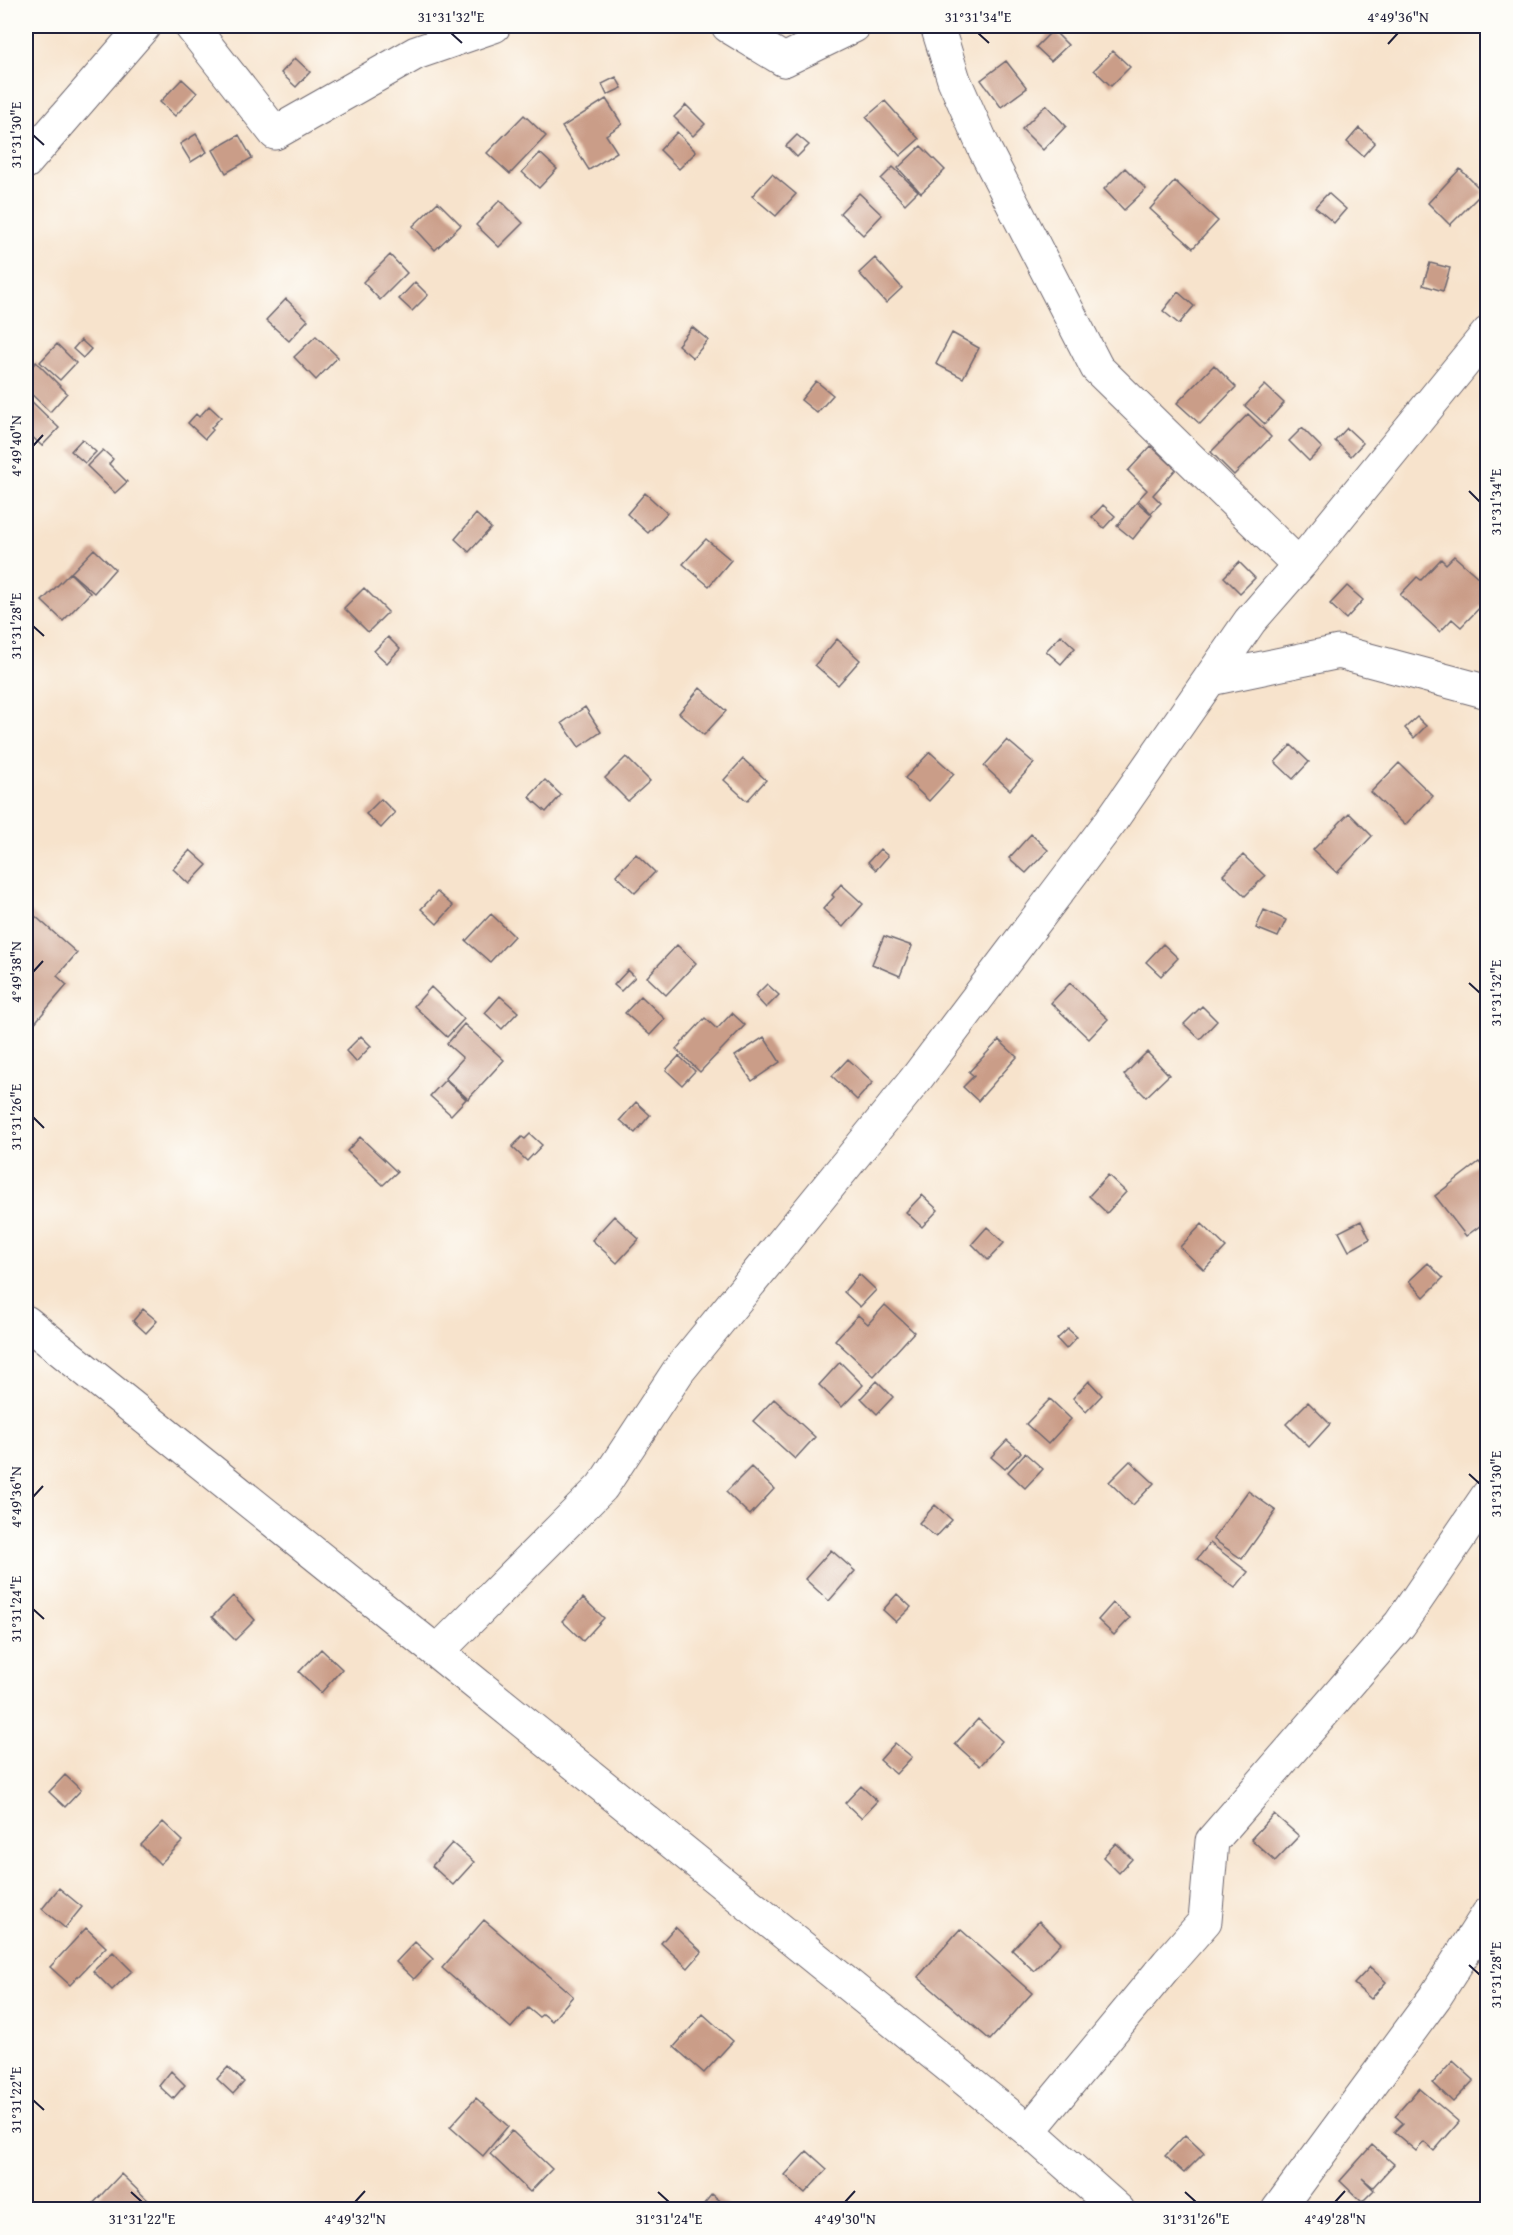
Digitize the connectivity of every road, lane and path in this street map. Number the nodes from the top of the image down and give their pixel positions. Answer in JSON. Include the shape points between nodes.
{"nodes":[{"id":1,"x":144,"y":26,"type":"edge"},
{"id":2,"x":190,"y":26,"type":"edge"},
{"id":3,"x":494,"y":26,"type":"edge"},
{"id":4,"x":728,"y":26,"type":"edge"},
{"id":5,"x":854,"y":26,"type":"edge"},
{"id":6,"x":937,"y":26,"type":"edge"},
{"id":7,"x":26,"y":162,"type":"edge"},
{"id":8,"x":1488,"y":333,"type":"edge"},
{"id":9,"x":1299,"y":565,"type":"junction"},
{"id":10,"x":1209,"y":679,"type":"junction"},
{"id":11,"x":1488,"y":692,"type":"edge"},
{"id":12,"x":26,"y":1322,"type":"edge"},
{"id":13,"x":1488,"y":1495,"type":"edge"},
{"id":14,"x":437,"y":1652,"type":"junction"},
{"id":15,"x":1488,"y":1914,"type":"edge"},
{"id":16,"x":1029,"y":2131,"type":"junction"},
{"id":17,"x":1118,"y":2210,"type":"edge"},
{"id":18,"x":1278,"y":2210,"type":"edge"}],
"edges":[{"from":1,"to":7,"type":"street"},
{"from":2,"to":3,"type":"street","via":[[275,132],[416,53]]},
{"from":4,"to":5,"type":"street","via":[[784,60]]},
{"from":6,"to":9,"type":"street","via":[[954,80],[985,150],[1097,368]]},
{"from":8,"to":9,"type":"street"},
{"from":9,"to":10,"type":"street","via":[[1250,621]]},
{"from":10,"to":11,"type":"street","via":[[1339,652]]},
{"from":10,"to":14,"type":"street","via":[[1111,821],[916,1079],[679,1370],[602,1487]]},
{"from":12,"to":14,"type":"street"},
{"from":13,"to":16,"type":"street","via":[[1400,1624],[1212,1841],[1205,1921]]},
{"from":14,"to":16,"type":"street"},
{"from":15,"to":18,"type":"street","via":[[1435,1997]]},
{"from":16,"to":17,"type":"street"}]}
